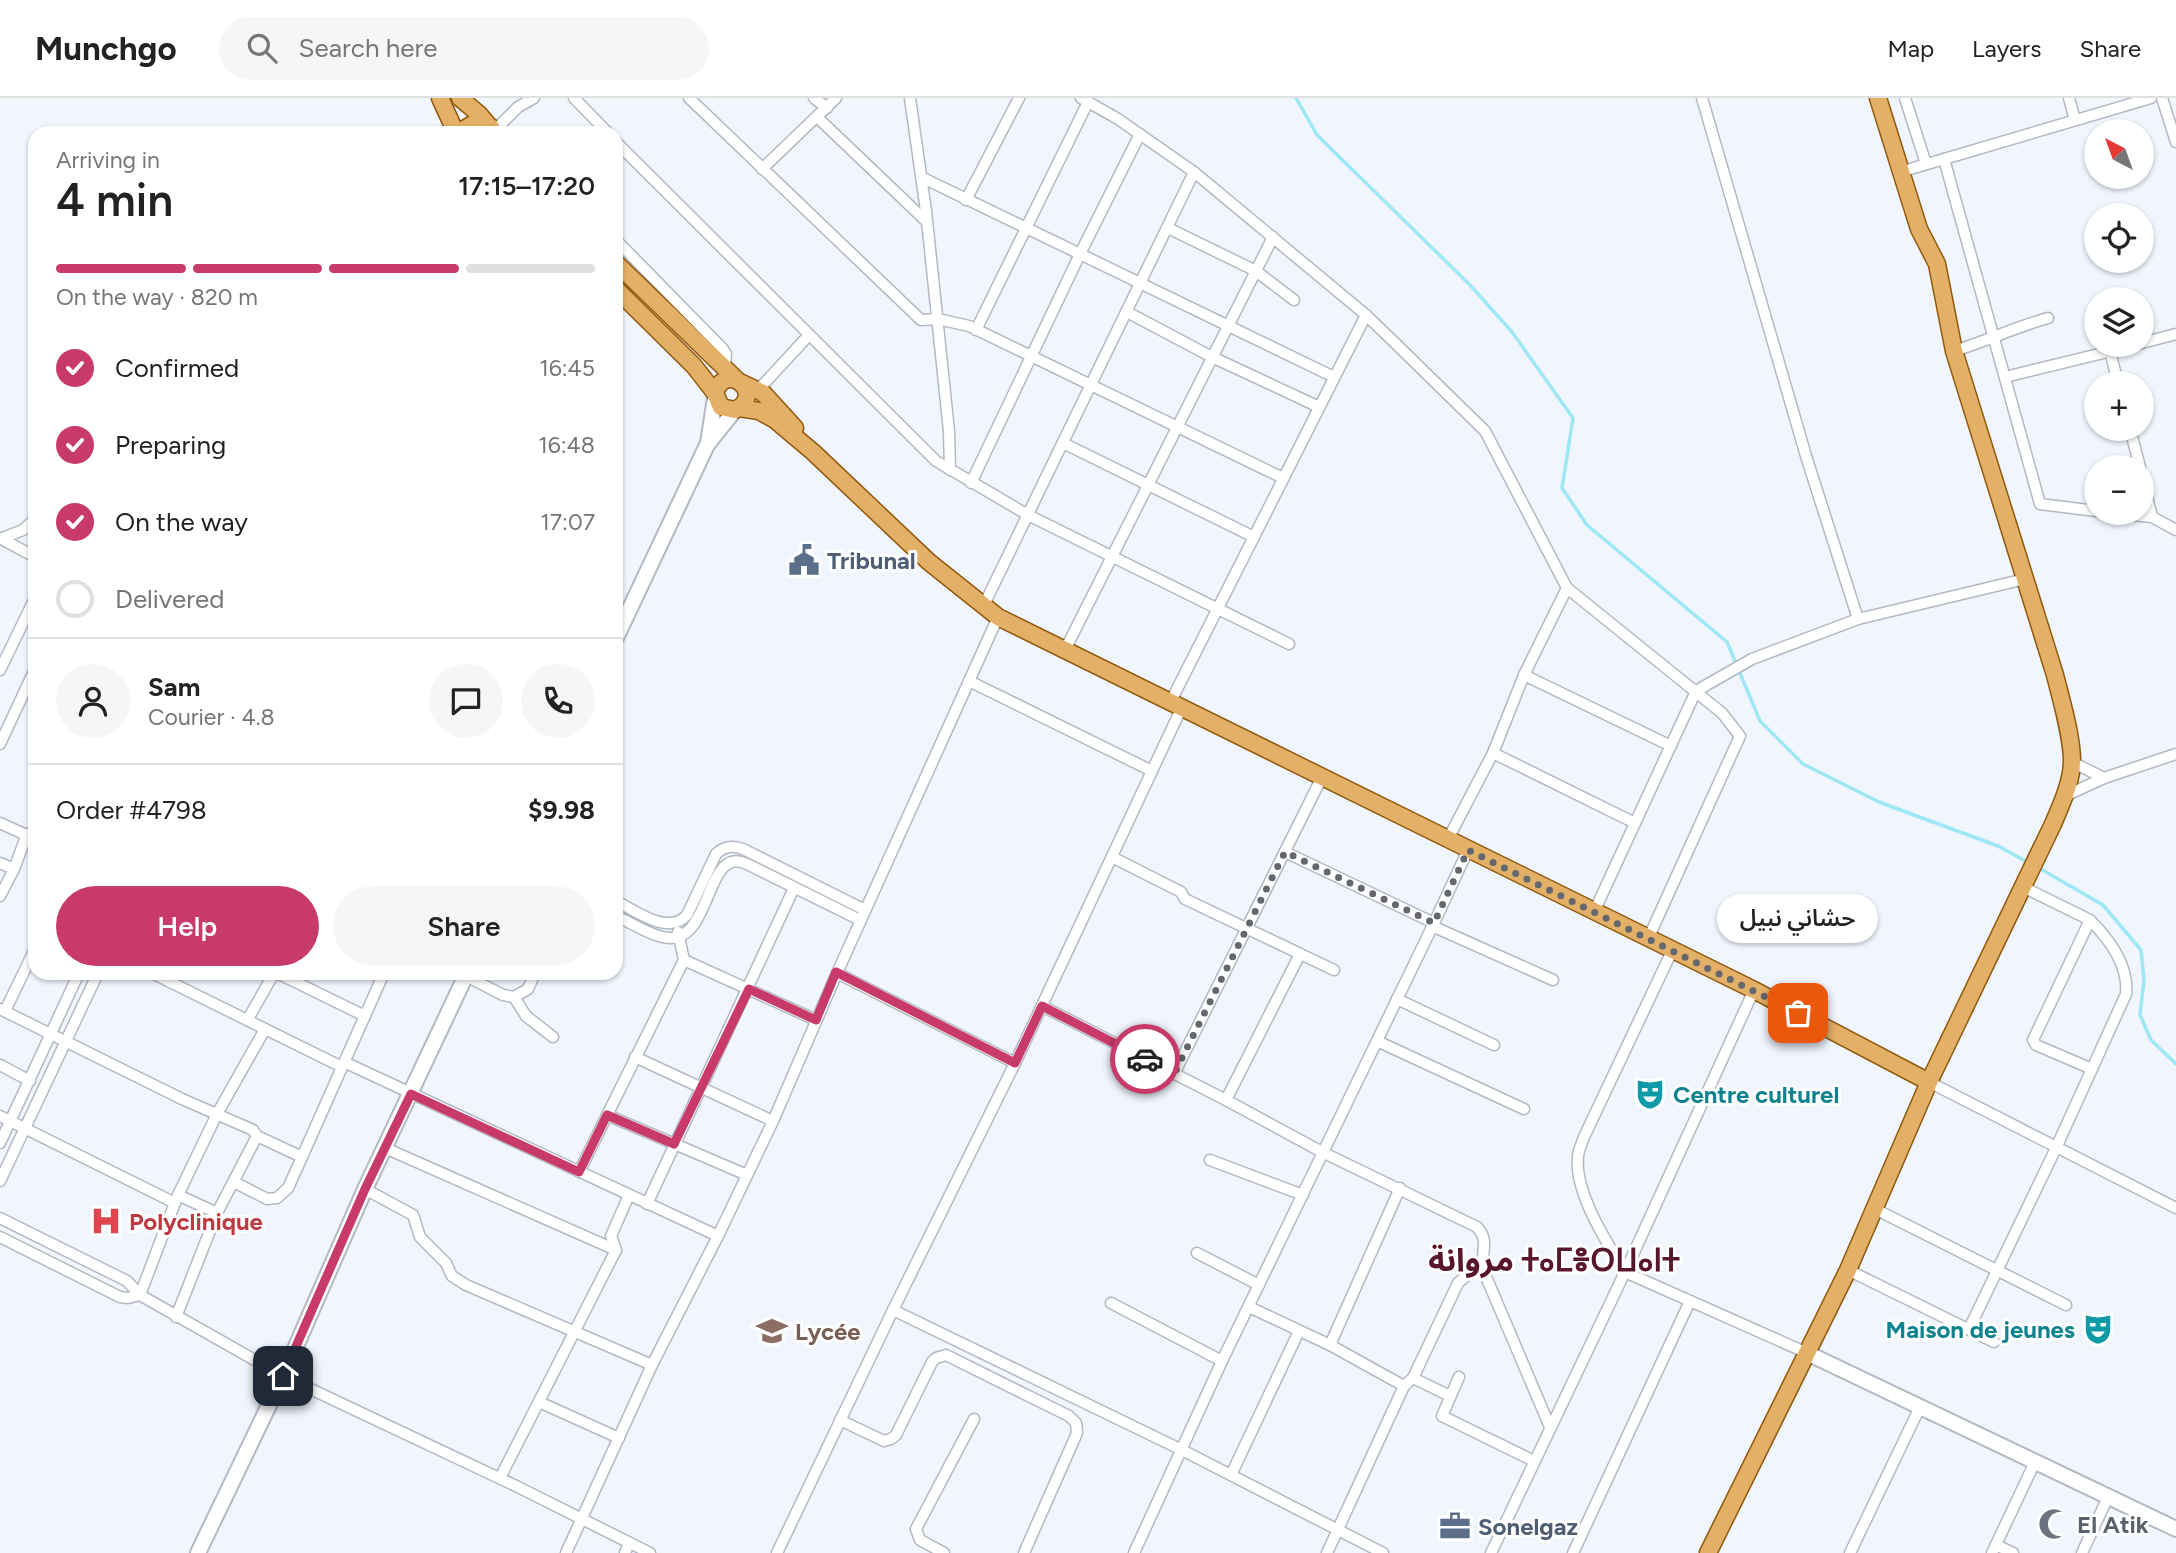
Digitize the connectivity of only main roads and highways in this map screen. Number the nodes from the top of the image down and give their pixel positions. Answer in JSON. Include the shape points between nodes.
{"nodes":[{"id":1,"x":440,"y":98,"type":"edge"},
{"id":2,"x":460,"y":98,"type":"edge"},
{"id":3,"x":1878,"y":98,"type":"edge"},
{"id":4,"x":453,"y":126,"type":"edge"},
{"id":5,"x":469,"y":126,"type":"edge"},
{"id":6,"x":485,"y":126,"type":"edge"},
{"id":7,"x":490,"y":126,"type":"edge"},
{"id":8,"x":623,"y":270,"type":"edge"},
{"id":9,"x":623,"y":298,"type":"edge"},
{"id":10,"x":740,"y":382,"type":"junction"},
{"id":11,"x":715,"y":396,"type":"junction"},
{"id":12,"x":737,"y":409,"type":"junction"},
{"id":13,"x":708,"y":444,"type":"junction"},
{"id":14,"x":813,"y":452,"type":"junction"},
{"id":15,"x":623,"y":623,"type":"edge"},
{"id":16,"x":461,"y":980,"type":"edge"},
{"id":17,"x":1929,"y":1082,"type":"junction"},
{"id":18,"x":1807,"y":1353,"type":"junction"},
{"id":19,"x":2176,"y":1529,"type":"edge"},
{"id":20,"x":198,"y":1553,"type":"edge"},
{"id":21,"x":1708,"y":1553,"type":"edge"}],
"edges":[{"from":1,"to":4,"type":"main road"},
{"from":2,"to":7,"type":"main road"},
{"from":3,"to":17,"type":"main road","via":[[1919,229],[1937,264],[1954,351],[2062,699],[2072,762],[2064,796],[2041,850]]},
{"from":5,"to":6,"type":"main road","via":[[476,122]]},
{"from":8,"to":10,"type":"main road"},
{"from":9,"to":11,"type":"main road","via":[[687,359]]},
{"from":10,"to":11,"type":"main road","via":[[724,380]]},
{"from":10,"to":12,"type":"main road","via":[[747,395]]},
{"from":10,"to":14,"type":"main road","via":[[759,389],[783,412]]},
{"from":11,"to":12,"type":"main road","via":[[721,407]]},
{"from":11,"to":13,"type":"main road"},
{"from":12,"to":13,"type":"main road"},
{"from":12,"to":14,"type":"main road","via":[[765,413]]},
{"from":13,"to":15,"type":"main road"},
{"from":14,"to":17,"type":"main road","via":[[929,562],[998,617],[1754,990]]},
{"from":16,"to":20,"type":"main road"},
{"from":17,"to":18,"type":"main road"},
{"from":18,"to":19,"type":"main road"},
{"from":18,"to":21,"type":"main road"}]}
